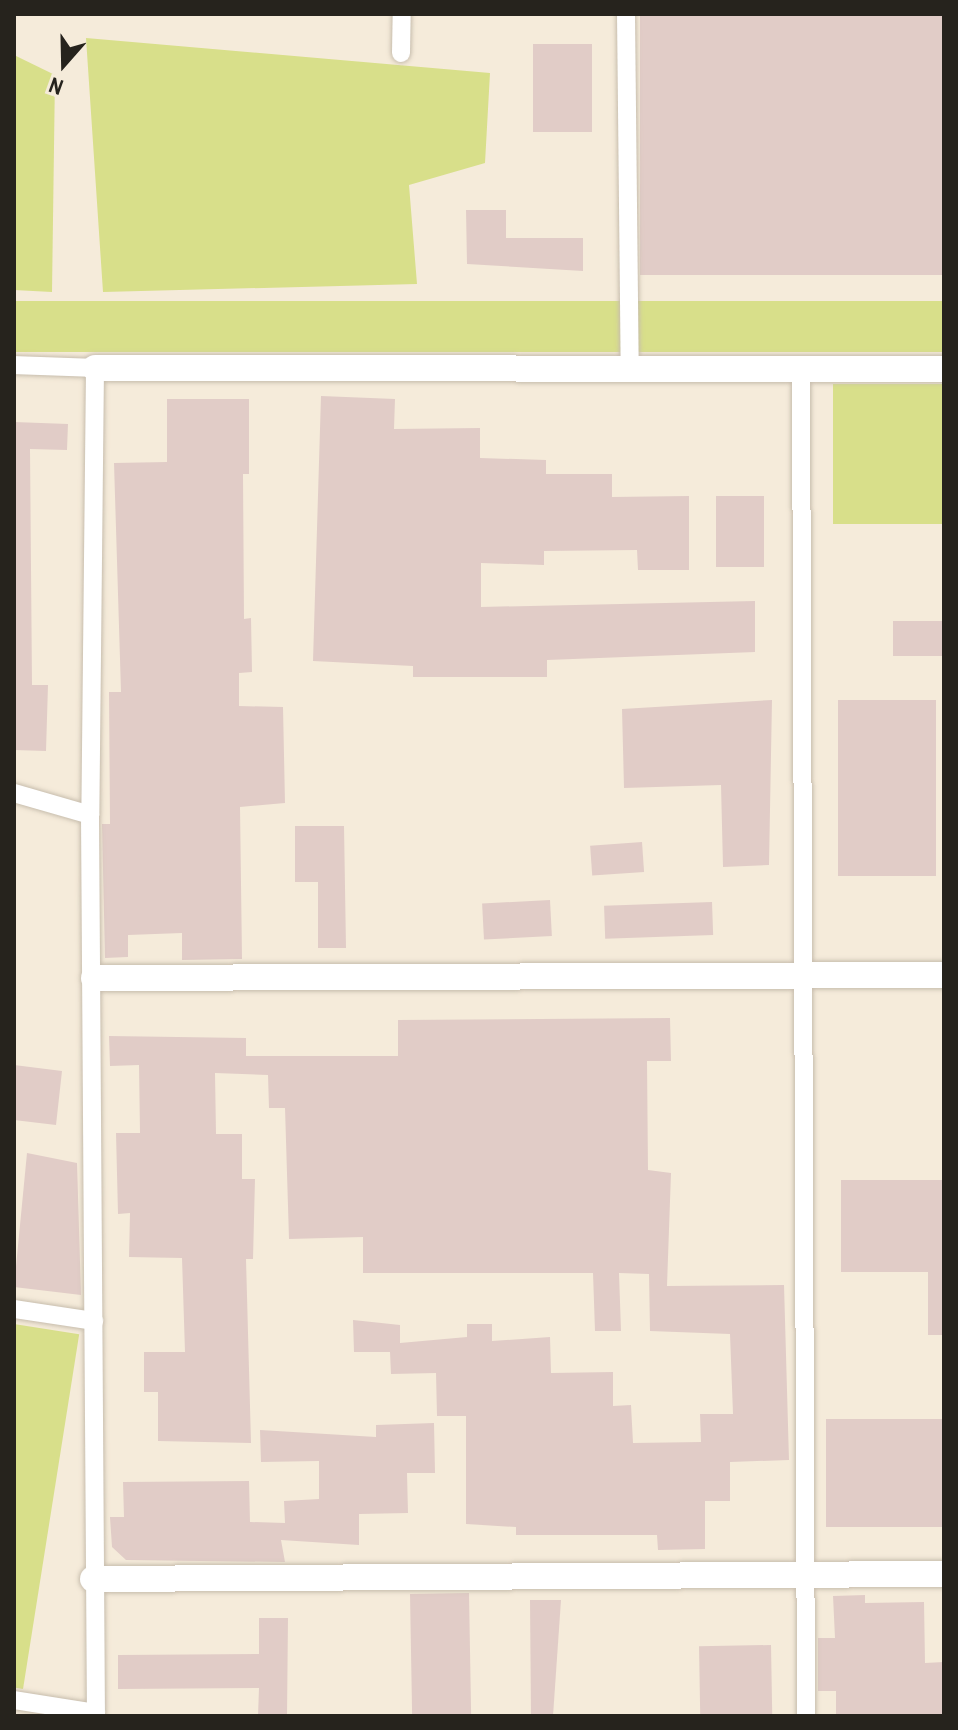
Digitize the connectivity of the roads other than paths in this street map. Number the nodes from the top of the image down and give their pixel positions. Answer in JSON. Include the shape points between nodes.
{"nodes":[{"id":1,"x":402,"y":14,"type":"edge"},
{"id":2,"x":626,"y":14,"type":"edge"},
{"id":3,"x":401,"y":53,"type":"dead end"},
{"id":4,"x":14,"y":365,"type":"edge"},
{"id":5,"x":95,"y":368,"type":"junction"},
{"id":6,"x":630,"y":369,"type":"junction"},
{"id":7,"x":801,"y":369,"type":"junction"},
{"id":8,"x":944,"y":369,"type":"edge"},
{"id":9,"x":14,"y":793,"type":"edge"},
{"id":10,"x":90,"y":815,"type":"junction"},
{"id":11,"x":944,"y":975,"type":"edge"},
{"id":12,"x":804,"y":976,"type":"junction"},
{"id":13,"x":94,"y":978,"type":"junction"},
{"id":14,"x":14,"y":1309,"type":"edge"},
{"id":15,"x":94,"y":1321,"type":"junction"},
{"id":16,"x":806,"y":1574,"type":"junction"},
{"id":17,"x":944,"y":1574,"type":"edge"},
{"id":18,"x":93,"y":1579,"type":"junction"},
{"id":19,"x":14,"y":1700,"type":"edge"},
{"id":20,"x":96,"y":1714,"type":"edge"},
{"id":21,"x":806,"y":1716,"type":"edge"}],
"edges":[{"from":1,"to":3,"type":"street"},
{"from":2,"to":6,"type":"street"},
{"from":4,"to":5,"type":"street"},
{"from":5,"to":6,"type":"street"},
{"from":5,"to":10,"type":"street"},
{"from":6,"to":7,"type":"street"},
{"from":7,"to":8,"type":"street"},
{"from":7,"to":12,"type":"street"},
{"from":9,"to":10,"type":"street"},
{"from":10,"to":13,"type":"street"},
{"from":11,"to":12,"type":"street"},
{"from":12,"to":13,"type":"street"},
{"from":12,"to":16,"type":"street"},
{"from":13,"to":15,"type":"street"},
{"from":14,"to":15,"type":"street"},
{"from":15,"to":18,"type":"street"},
{"from":16,"to":17,"type":"street"},
{"from":16,"to":18,"type":"street"},
{"from":16,"to":21,"type":"street"},
{"from":18,"to":20,"type":"street"},
{"from":19,"to":20,"type":"street"}]}
